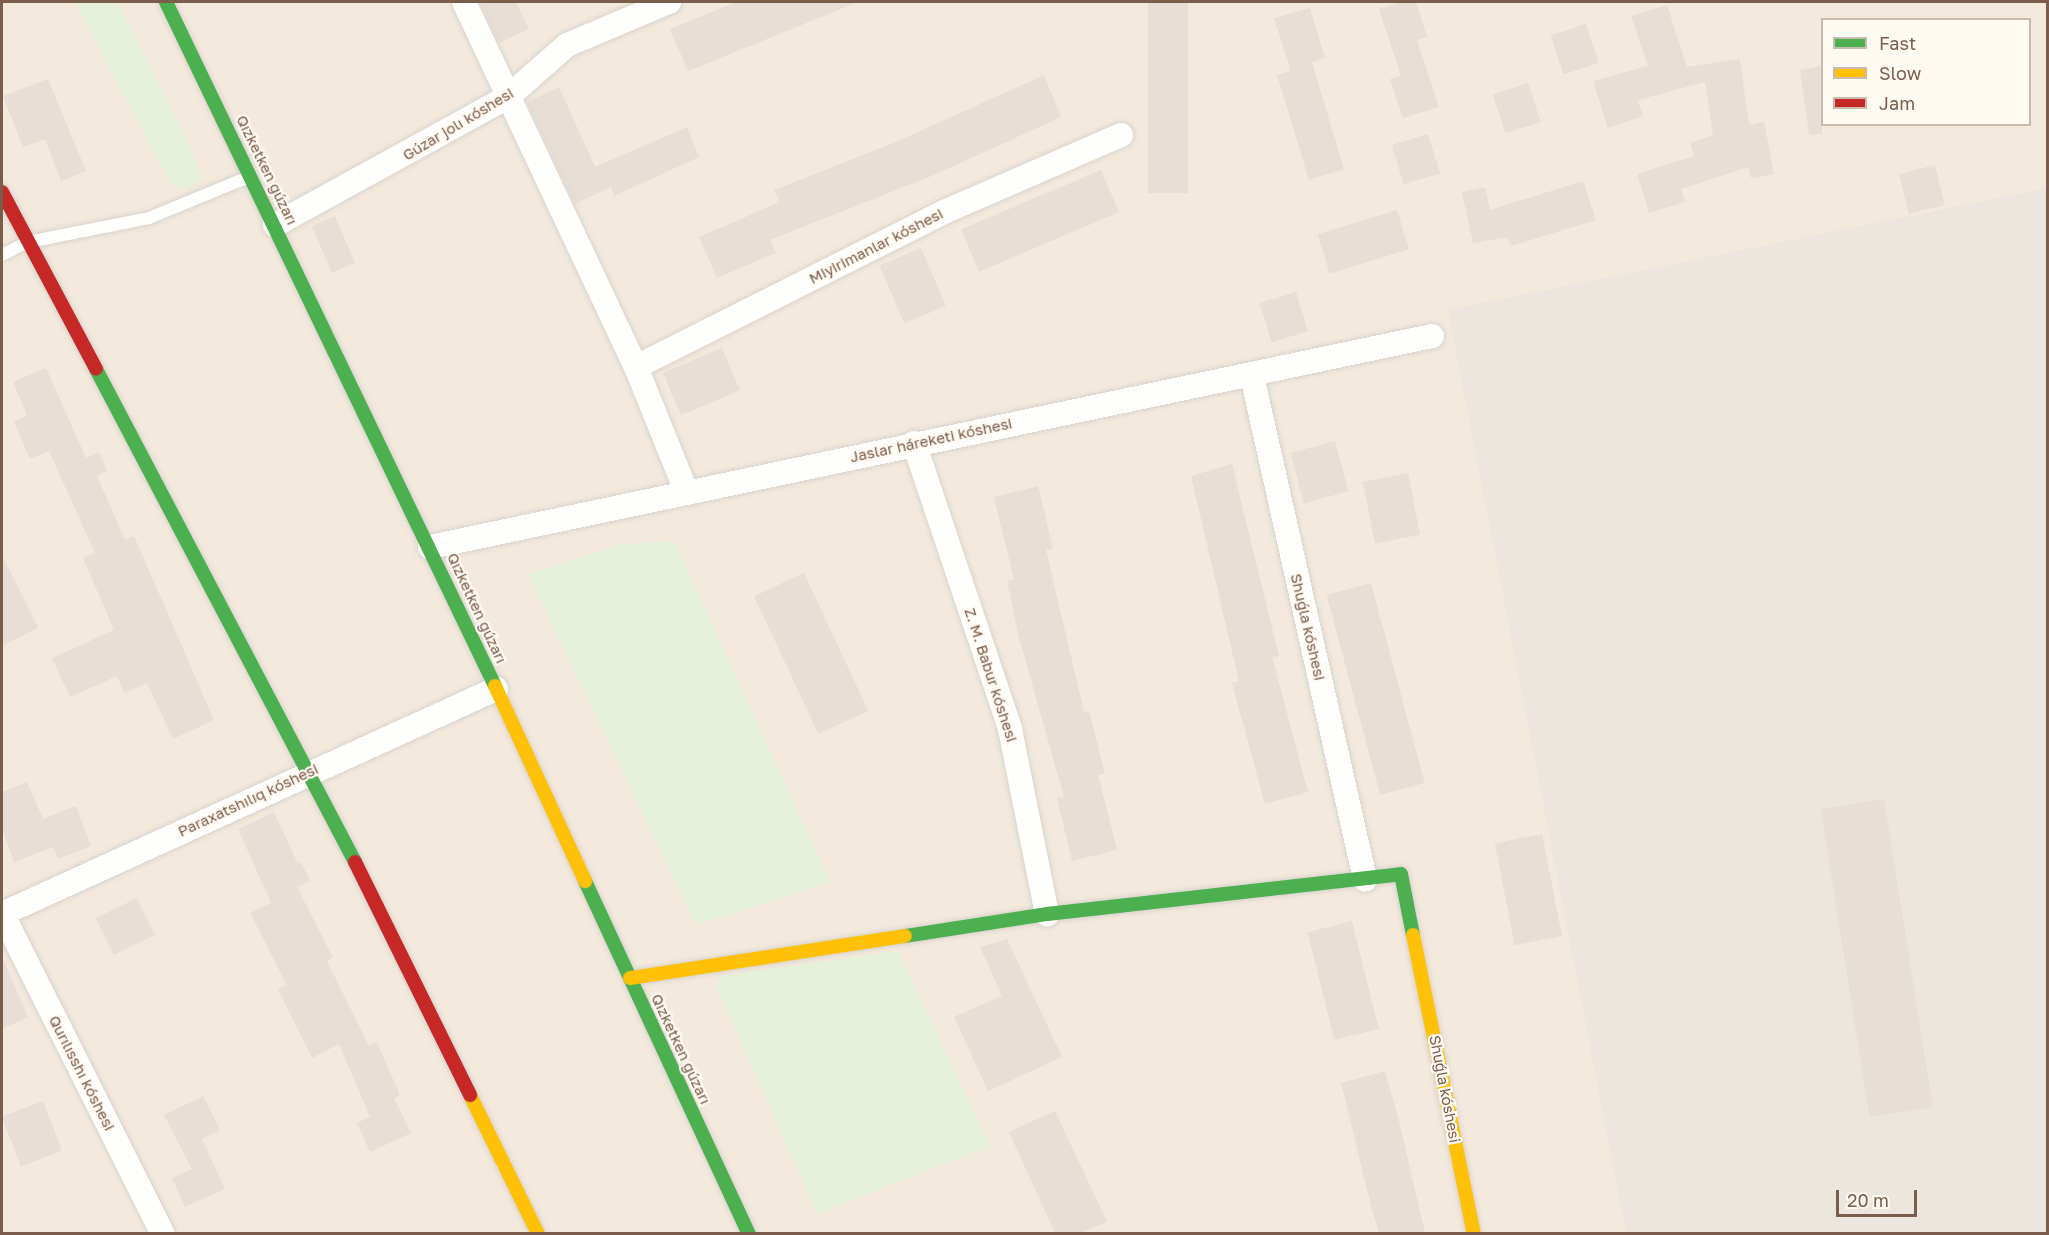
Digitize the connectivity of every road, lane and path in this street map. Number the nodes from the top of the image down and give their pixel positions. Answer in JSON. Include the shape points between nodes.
{"nodes":[{"id":1,"x":166,"y":2,"type":"edge"},
{"id":2,"x":464,"y":2,"type":"edge"},
{"id":3,"x":669,"y":2,"type":"edge"},
{"id":4,"x":508,"y":97,"type":"junction"},
{"id":5,"x":1121,"y":135,"type":"dead end"},
{"id":6,"x":251,"y":176,"type":"junction"},
{"id":7,"x":2,"y":192,"type":"edge"},
{"id":8,"x":275,"y":225,"type":"junction"},
{"id":9,"x":28,"y":242,"type":"junction"},
{"id":10,"x":2,"y":255,"type":"edge"},
{"id":11,"x":1432,"y":336,"type":"dead end"},
{"id":12,"x":636,"y":367,"type":"junction"},
{"id":13,"x":1252,"y":376,"type":"junction"},
{"id":14,"x":914,"y":443,"type":"junction"},
{"id":15,"x":687,"y":493,"type":"junction"},
{"id":16,"x":430,"y":547,"type":"junction"},
{"id":17,"x":496,"y":689,"type":"junction"},
{"id":18,"x":310,"y":771,"type":"junction"},
{"id":19,"x":1365,"y":879,"type":"junction"},
{"id":20,"x":2,"y":914,"type":"edge"},
{"id":21,"x":1047,"y":914,"type":"junction"},
{"id":22,"x":630,"y":978,"type":"junction"},
{"id":23,"x":163,"y":1233,"type":"edge"},
{"id":24,"x":538,"y":1233,"type":"edge"},
{"id":25,"x":749,"y":1233,"type":"edge"},
{"id":26,"x":1474,"y":1233,"type":"edge"}],
"edges":[{"from":1,"to":6,"type":"street","name":"Qızketken gúzarı"},
{"from":2,"to":4,"type":"street"},
{"from":3,"to":4,"type":"street","name":"Gúzar jolı kóshesi","via":[[567,45]]},
{"from":4,"to":8,"type":"street","name":"Gúzar jolı kóshesi"},
{"from":4,"to":12,"type":"street"},
{"from":5,"to":12,"type":"street","name":"Miyirimanlar kóshesi","via":[[944,212]]},
{"from":6,"to":8,"type":"street","name":"Qızketken gúzarı"},
{"from":6,"to":9,"type":"lane","via":[[149,218]]},
{"from":7,"to":9,"type":"street"},
{"from":8,"to":16,"type":"street","name":"Qızketken gúzarı"},
{"from":9,"to":10,"type":"lane"},
{"from":9,"to":18,"type":"street"},
{"from":11,"to":13,"type":"street","name":"Jaslar háreketi kóshesi"},
{"from":12,"to":15,"type":"street"},
{"from":13,"to":14,"type":"street","name":"Jaslar háreketi kóshesi"},
{"from":13,"to":19,"type":"street","name":"Shuǵla kóshesi"},
{"from":14,"to":15,"type":"street","name":"Jaslar háreketi kóshesi"},
{"from":14,"to":21,"type":"street","name":"Z. M. Babur kóshesi","via":[[1010,729]]},
{"from":15,"to":16,"type":"street","name":"Jaslar háreketi kóshesi"},
{"from":16,"to":17,"type":"street","name":"Qızketken gúzarı"},
{"from":17,"to":18,"type":"street","name":"Paraxatshılıq kóshesi"},
{"from":17,"to":22,"type":"street","name":"Qızketken gúzarı"},
{"from":18,"to":20,"type":"street","name":"Paraxatshılıq kóshesi"},
{"from":18,"to":24,"type":"street"},
{"from":19,"to":21,"type":"street"},
{"from":19,"to":26,"type":"street","name":"Shuǵla kóshesi","via":[[1401,874]]},
{"from":20,"to":23,"type":"street","name":"Qurılısshı kóshesi"},
{"from":21,"to":22,"type":"street"},
{"from":22,"to":25,"type":"street","name":"Qızketken gúzarı"}]}
